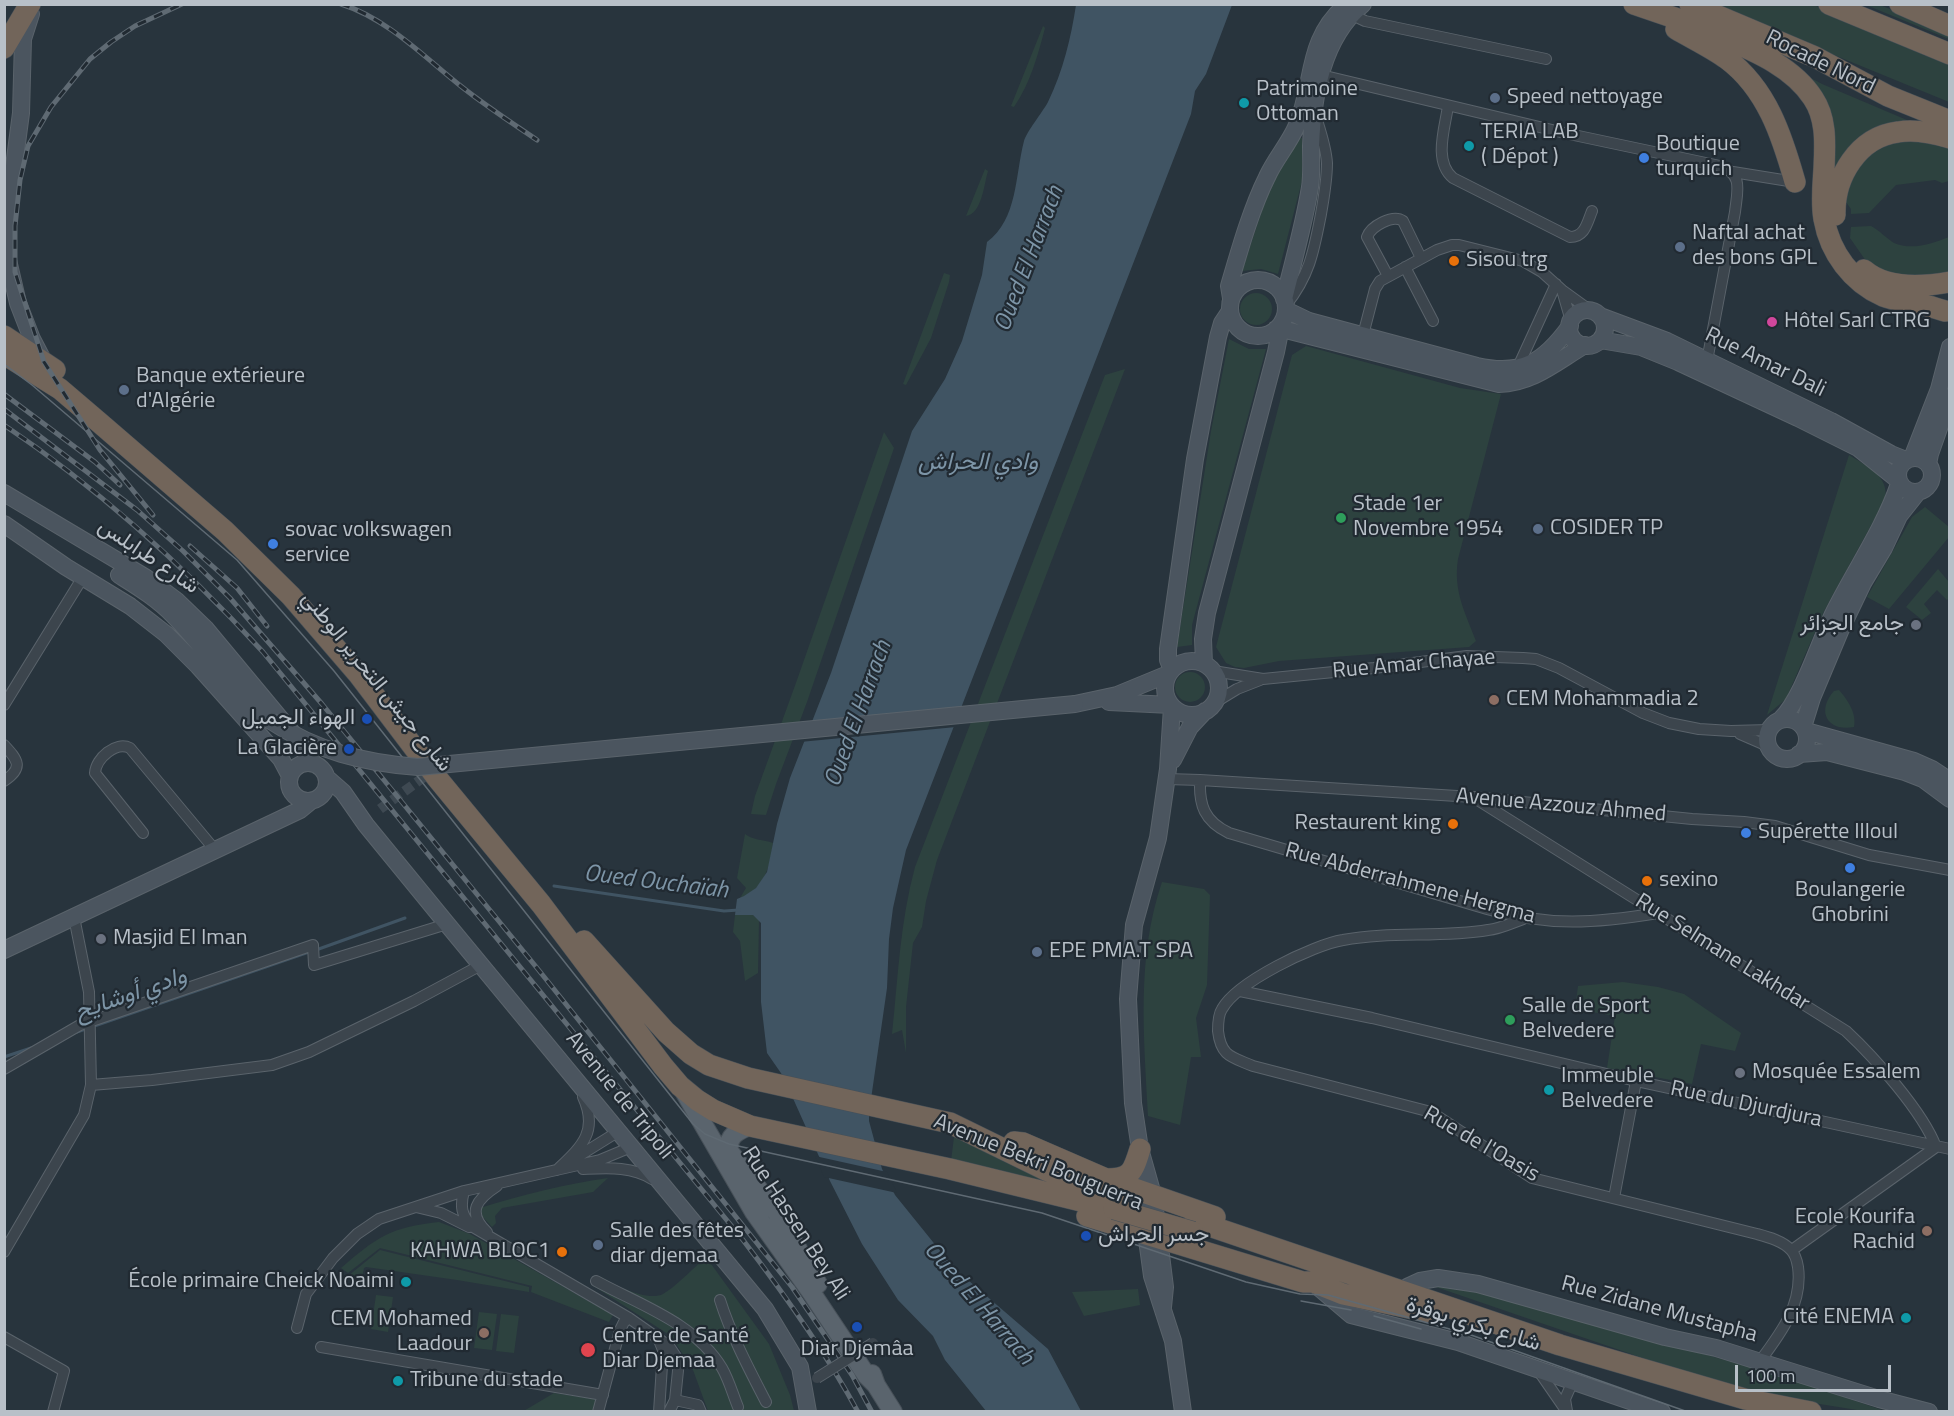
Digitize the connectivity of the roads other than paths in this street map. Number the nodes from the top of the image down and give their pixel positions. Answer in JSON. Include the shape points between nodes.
{"nodes":[{"id":1,"x":32,"y":4,"type":"edge"},
{"id":2,"x":1624,"y":4,"type":"edge"},
{"id":3,"x":1634,"y":4,"type":"edge"},
{"id":4,"x":1690,"y":4,"type":"edge"},
{"id":5,"x":1829,"y":4,"type":"edge"},
{"id":6,"x":1900,"y":4,"type":"edge"},
{"id":7,"x":1351,"y":8,"type":"edge"},
{"id":8,"x":1950,"y":26,"type":"edge"},
{"id":9,"x":1702,"y":28,"type":"junction"},
{"id":10,"x":4,"y":48,"type":"edge"},
{"id":11,"x":1950,"y":54,"type":"edge"},
{"id":12,"x":1546,"y":59,"type":"dead end"},
{"id":13,"x":1321,"y":75,"type":"junction"},
{"id":14,"x":1888,"y":96,"type":"junction"},
{"id":15,"x":1448,"y":106,"type":"junction"},
{"id":16,"x":1950,"y":121,"type":"edge"},
{"id":17,"x":1950,"y":138,"type":"edge"},
{"id":18,"x":1733,"y":172,"type":"junction"},
{"id":19,"x":1795,"y":182,"type":"joint"},
{"id":20,"x":1593,"y":211,"type":"dead end"},
{"id":21,"x":5,"y":248,"type":"edge"},
{"id":22,"x":1421,"y":258,"type":"junction"},
{"id":23,"x":1405,"y":267,"type":"junction"},
{"id":24,"x":1388,"y":276,"type":"junction"},
{"id":25,"x":1950,"y":283,"type":"edge"},
{"id":26,"x":1559,"y":287,"type":"junction"},
{"id":27,"x":1285,"y":304,"type":"junction"},
{"id":28,"x":1231,"y":305,"type":"junction"},
{"id":29,"x":1595,"y":313,"type":"junction"},
{"id":30,"x":1947,"y":313,"type":"edge"},
{"id":31,"x":1433,"y":321,"type":"dead end"},
{"id":32,"x":1570,"y":323,"type":"junction"},
{"id":33,"x":1277,"y":328,"type":"junction"},
{"id":34,"x":4,"y":336,"type":"edge"},
{"id":35,"x":1363,"y":336,"type":"junction"},
{"id":36,"x":1592,"y":343,"type":"junction"},
{"id":37,"x":1950,"y":347,"type":"edge"},
{"id":38,"x":4,"y":354,"type":"edge"},
{"id":39,"x":1707,"y":361,"type":"junction"},
{"id":40,"x":1517,"y":369,"type":"junction"},
{"id":41,"x":47,"y":370,"type":"junction"},
{"id":42,"x":1950,"y":397,"type":"edge"},
{"id":43,"x":1909,"y":459,"type":"junction"},
{"id":44,"x":1928,"y":464,"type":"junction"},
{"id":45,"x":1899,"y":482,"type":"junction"},
{"id":46,"x":1918,"y":492,"type":"junction"},
{"id":47,"x":4,"y":493,"type":"edge"},
{"id":48,"x":4,"y":506,"type":"edge"},
{"id":49,"x":4,"y":524,"type":"edge"},
{"id":50,"x":83,"y":577,"type":"junction"},
{"id":51,"x":1208,"y":668,"type":"junction"},
{"id":52,"x":1170,"y":672,"type":"junction"},
{"id":53,"x":1263,"y":679,"type":"junction"},
{"id":54,"x":1075,"y":704,"type":"junction"},
{"id":55,"x":4,"y":705,"type":"edge"},
{"id":56,"x":1172,"y":706,"type":"junction"},
{"id":57,"x":1209,"y":707,"type":"junction"},
{"id":58,"x":1775,"y":725,"type":"junction"},
{"id":59,"x":1804,"y":729,"type":"junction"},
{"id":60,"x":1731,"y":731,"type":"junction"},
{"id":61,"x":4,"y":745,"type":"edge"},
{"id":62,"x":1774,"y":754,"type":"junction"},
{"id":63,"x":1799,"y":754,"type":"junction"},
{"id":64,"x":314,"y":764,"type":"junction"},
{"id":65,"x":1167,"y":774,"type":"junction"},
{"id":66,"x":290,"y":776,"type":"junction"},
{"id":67,"x":327,"y":778,"type":"junction"},
{"id":68,"x":1200,"y":780,"type":"junction"},
{"id":69,"x":4,"y":781,"type":"edge"},
{"id":70,"x":1950,"y":781,"type":"edge"},
{"id":71,"x":1473,"y":797,"type":"junction"},
{"id":72,"x":309,"y":798,"type":"junction"},
{"id":73,"x":1950,"y":799,"type":"edge"},
{"id":74,"x":366,"y":825,"type":"junction"},
{"id":75,"x":143,"y":833,"type":"dead end"},
{"id":76,"x":215,"y":850,"type":"junction"},
{"id":77,"x":1950,"y":870,"type":"edge"},
{"id":78,"x":1658,"y":913,"type":"junction"},
{"id":79,"x":74,"y":916,"type":"junction"},
{"id":80,"x":1523,"y":919,"type":"junction"},
{"id":81,"x":447,"y":924,"type":"junction"},
{"id":82,"x":4,"y":950,"type":"edge"},
{"id":83,"x":481,"y":964,"type":"junction"},
{"id":84,"x":1240,"y":991,"type":"junction"},
{"id":85,"x":90,"y":1022,"type":"junction"},
{"id":86,"x":709,"y":1065,"type":"joint"},
{"id":87,"x":4,"y":1069,"type":"edge"},
{"id":88,"x":576,"y":1080,"type":"junction"},
{"id":89,"x":1636,"y":1081,"type":"junction"},
{"id":90,"x":91,"y":1085,"type":"junction"},
{"id":91,"x":680,"y":1086,"type":"junction"},
{"id":92,"x":750,"y":1126,"type":"junction"},
{"id":93,"x":619,"y":1131,"type":"junction"},
{"id":94,"x":973,"y":1133,"type":"junction"},
{"id":95,"x":630,"y":1145,"type":"junction"},
{"id":96,"x":1936,"y":1147,"type":"junction"},
{"id":97,"x":1140,"y":1149,"type":"junction"},
{"id":98,"x":1950,"y":1149,"type":"edge"},
{"id":99,"x":950,"y":1169,"type":"junction"},
{"id":100,"x":556,"y":1170,"type":"junction"},
{"id":101,"x":1106,"y":1179,"type":"junction"},
{"id":102,"x":500,"y":1184,"type":"junction"},
{"id":103,"x":663,"y":1185,"type":"junction"},
{"id":104,"x":464,"y":1191,"type":"junction"},
{"id":105,"x":1146,"y":1193,"type":"junction"},
{"id":106,"x":1614,"y":1198,"type":"junction"},
{"id":107,"x":1115,"y":1203,"type":"junction"},
{"id":108,"x":416,"y":1207,"type":"junction"},
{"id":109,"x":1194,"y":1227,"type":"junction"},
{"id":110,"x":1150,"y":1233,"type":"junction"},
{"id":111,"x":494,"y":1238,"type":"junction"},
{"id":112,"x":1792,"y":1250,"type":"junction"},
{"id":113,"x":4,"y":1252,"type":"edge"},
{"id":114,"x":596,"y":1281,"type":"dead end"},
{"id":115,"x":1313,"y":1282,"type":"junction"},
{"id":116,"x":1400,"y":1287,"type":"junction"},
{"id":117,"x":720,"y":1300,"type":"dead end"},
{"id":118,"x":1429,"y":1307,"type":"junction"},
{"id":119,"x":629,"y":1317,"type":"junction"},
{"id":120,"x":297,"y":1328,"type":"dead end"},
{"id":121,"x":4,"y":1337,"type":"edge"},
{"id":122,"x":658,"y":1338,"type":"junction"},
{"id":123,"x":873,"y":1343,"type":"dead end"},
{"id":124,"x":321,"y":1347,"type":"dead end"},
{"id":125,"x":1760,"y":1361,"type":"junction"},
{"id":126,"x":1536,"y":1367,"type":"junction"},
{"id":127,"x":817,"y":1378,"type":"dead end"},
{"id":128,"x":1573,"y":1381,"type":"junction"},
{"id":129,"x":876,"y":1385,"type":"junction"},
{"id":130,"x":603,"y":1395,"type":"junction"},
{"id":131,"x":675,"y":1400,"type":"junction"},
{"id":132,"x":766,"y":1402,"type":"dead end"},
{"id":133,"x":738,"y":1407,"type":"dead end"},
{"id":134,"x":53,"y":1412,"type":"edge"},
{"id":135,"x":598,"y":1412,"type":"edge"},
{"id":136,"x":659,"y":1412,"type":"edge"},
{"id":137,"x":669,"y":1412,"type":"edge"},
{"id":138,"x":700,"y":1412,"type":"edge"},
{"id":139,"x":808,"y":1412,"type":"edge"},
{"id":140,"x":893,"y":1412,"type":"edge"},
{"id":141,"x":1183,"y":1412,"type":"edge"},
{"id":142,"x":1662,"y":1412,"type":"edge"},
{"id":143,"x":1754,"y":1412,"type":"edge"},
{"id":144,"x":1811,"y":1412,"type":"edge"},
{"id":145,"x":1929,"y":1412,"type":"edge"}],
"edges":[{"from":1,"to":10,"type":"highway"},
{"from":1,"to":21,"type":"main road","via":[[22,39],[21,113]]},
{"from":2,"to":19,"type":"highway","via":[[1728,59],[1750,81],[1776,123]]},
{"from":3,"to":9,"type":"highway"},
{"from":4,"to":14,"type":"highway","name":"Rocade Nord","via":[[1815,57]]},
{"from":5,"to":11,"type":"highway"},
{"from":6,"to":8,"type":"highway"},
{"from":7,"to":12,"type":"street","via":[[1365,21]]},
{"from":7,"to":13,"type":"main road","via":[[1330,47]]},
{"from":7,"to":28,"type":"main road","via":[[1320,38],[1296,128],[1262,188],[1229,286]]},
{"from":9,"to":14,"type":"highway","via":[[1807,63]]},
{"from":9,"to":30,"type":"highway","via":[[1783,69],[1812,96],[1824,130],[1825,227],[1836,254],[1851,273],[1883,296]]},
{"from":13,"to":15,"type":"street"},
{"from":13,"to":27,"type":"main road","via":[[1314,113],[1310,188]]},
{"from":14,"to":16,"type":"highway","name":"Rocade Nord"},
{"from":15,"to":18,"type":"street"},
{"from":15,"to":20,"type":"street","via":[[1442,156],[1444,169],[1453,178],[1570,237],[1584,232]]},
{"from":17,"to":25,"type":"highway","via":[[1900,131],[1878,138],[1855,156],[1845,171],[1836,194],[1835,223],[1855,262],[1870,275],[1905,284]]},
{"from":18,"to":19,"type":"street"},
{"from":18,"to":39,"type":"street","via":[[1737,179],[1735,213]]},
{"from":21,"to":41,"type":"main road","via":[[18,303]]},
{"from":22,"to":23,"type":"street"},
{"from":22,"to":24,"type":"street","via":[[1403,221],[1393,218],[1367,237]]},
{"from":22,"to":26,"type":"street","via":[[1445,246],[1468,246],[1523,261]]},
{"from":23,"to":24,"type":"street"},
{"from":23,"to":31,"type":"street"},
{"from":24,"to":35,"type":"street","via":[[1375,290]]},
{"from":25,"to":30,"type":"main road","via":[[1942,297]]},
{"from":26,"to":29,"type":"street"},
{"from":26,"to":32,"type":"street"},
{"from":26,"to":40,"type":"street"},
{"from":27,"to":28,"type":"main road","via":[[1278,288],[1261,280],[1243,284]]},
{"from":27,"to":33,"type":"main road"},
{"from":27,"to":35,"type":"main road","via":[[1309,321]]},
{"from":28,"to":33,"type":"main road","via":[[1234,324],[1244,333],[1257,336]]},
{"from":28,"to":52,"type":"main road","via":[[1218,337],[1195,459],[1168,649]]},
{"from":29,"to":32,"type":"main road","via":[[1579,312]]},
{"from":29,"to":36,"type":"main road","via":[[1603,320],[1605,331]]},
{"from":29,"to":39,"type":"main road","name":"Rue Amar Dali"},
{"from":32,"to":36,"type":"main road","via":[[1575,341]]},
{"from":32,"to":40,"type":"main road","via":[[1552,349]]},
{"from":33,"to":36,"type":"main road","via":[[1499,384],[1514,384],[1534,376]]},
{"from":33,"to":51,"type":"main road","via":[[1276,352],[1207,613],[1203,639]]},
{"from":34,"to":41,"type":"highway","name":"شارع جيش التحرير الوطني"},
{"from":35,"to":40,"type":"main road","via":[[1487,368]]},
{"from":36,"to":45,"type":"main road","name":"Rue Amar Dali","via":[[1641,347],[1746,394],[1858,448]]},
{"from":37,"to":43,"type":"main road","via":[[1939,389]]},
{"from":38,"to":41,"type":"highway","name":"شارع جيش التحرير الوطني"},
{"from":39,"to":43,"type":"main road","name":"Rue Amar Dali","via":[[1891,454]]},
{"from":41,"to":86,"type":"highway","name":"شارع جيش التحرير الوطني","via":[[166,462],[292,579],[585,942],[666,1032]]},
{"from":41,"to":91,"type":"highway","name":"شارع جيش التحرير الوطني","via":[[60,389],[225,531],[314,621],[541,904]]},
{"from":42,"to":44,"type":"main road"},
{"from":43,"to":44,"type":"main road","via":[[1918,458]]},
{"from":43,"to":45,"type":"main road","via":[[1899,468]]},
{"from":44,"to":46,"type":"main road","via":[[1931,480]]},
{"from":45,"to":46,"type":"main road","via":[[1905,489]]},
{"from":45,"to":58,"type":"main road","via":[[1891,507],[1838,604],[1795,698]]},
{"from":46,"to":59,"type":"main road","via":[[1899,516],[1863,583],[1812,698]]},
{"from":47,"to":64,"type":"main road","name":"شارع طرابلس","via":[[145,577],[177,601],[219,644]]},
{"from":48,"to":54,"type":"main road","bridge":true,"via":[[137,586],[174,615],[240,694],[271,721],[336,753],[377,763],[418,767]]},
{"from":49,"to":50,"type":"main road"},
{"from":50,"to":55,"type":"street"},
{"from":50,"to":66,"type":"main road","via":[[149,619],[183,649],[280,759]]},
{"from":51,"to":52,"type":"main road","via":[[1187,662]]},
{"from":51,"to":53,"type":"street","name":"Rue Amar Chayae"},
{"from":51,"to":57,"type":"main road","via":[[1219,687]]},
{"from":52,"to":54,"type":"main road","via":[[1117,695]]},
{"from":52,"to":56,"type":"main road","via":[[1165,690]]},
{"from":53,"to":57,"type":"street","name":"Rue Amar Chayae"},
{"from":53,"to":60,"type":"street","name":"Rue Amar Chayae","via":[[1467,656],[1523,658],[1559,668],[1663,721]]},
{"from":54,"to":56,"type":"main road","via":[[1124,702]]},
{"from":56,"to":57,"type":"main road","via":[[1188,715]]},
{"from":56,"to":65,"type":"main road"},
{"from":57,"to":65,"type":"main road","via":[[1184,737]]},
{"from":58,"to":59,"type":"main road","via":[[1794,720]]},
{"from":58,"to":60,"type":"street","name":"Rue Amar Chayae"},
{"from":58,"to":62,"type":"main road","via":[[1768,743]]},
{"from":59,"to":63,"type":"main road","via":[[1806,745]]},
{"from":59,"to":70,"type":"main road","via":[[1914,761]]},
{"from":60,"to":62,"type":"street","name":"Rue Amar Chayae"},
{"from":61,"to":69,"type":"street","via":[[16,757],[17,767],[13,776]]},
{"from":62,"to":63,"type":"main road","via":[[1787,759]]},
{"from":63,"to":73,"type":"main road","via":[[1827,752],[1905,772],[1923,779]]},
{"from":64,"to":66,"type":"main road","via":[[302,764]]},
{"from":64,"to":67,"type":"main road"},
{"from":65,"to":68,"type":"street","name":"Avenue Azzouz Ahmed"},
{"from":65,"to":97,"type":"main road","via":[[1158,838],[1134,925],[1128,999]]},
{"from":66,"to":72,"type":"main road","via":[[290,787]]},
{"from":67,"to":72,"type":"main road","via":[[326,789]]},
{"from":67,"to":74,"type":"main road","name":"Avenue de Tripoli","via":[[343,792]]},
{"from":68,"to":71,"type":"street","name":"Avenue Azzouz Ahmed"},
{"from":68,"to":80,"type":"street","name":"Rue Abderrahmene Hergma","via":[[1201,807],[1213,823],[1229,833]]},
{"from":71,"to":77,"type":"street","name":"Avenue Azzouz Ahmed","via":[[1774,826],[1869,855]]},
{"from":71,"to":78,"type":"street","name":"Rue Selmane Lakhdar"},
{"from":72,"to":74,"type":"main road","name":"Avenue de Tripoli","via":[[342,803]]},
{"from":72,"to":76,"type":"main road","via":[[296,806],[293,813]]},
{"from":74,"to":81,"type":"main road","name":"Avenue de Tripoli"},
{"from":75,"to":76,"type":"street","via":[[96,776],[97,765],[115,747],[130,748]]},
{"from":76,"to":79,"type":"main road"},
{"from":78,"to":80,"type":"street","name":"Rue Abderrahmene Hergma","via":[[1609,921]]},
{"from":78,"to":96,"type":"street","name":"Rue Selmane Lakhdar","via":[[1846,1032],[1917,1113]]},
{"from":79,"to":82,"type":"main road"},
{"from":79,"to":85,"type":"street","via":[[89,992]]},
{"from":80,"to":84,"type":"street","via":[[1490,930],[1340,940],[1303,953]]},
{"from":81,"to":83,"type":"main road","name":"Avenue de Tripoli"},
{"from":81,"to":85,"type":"street","via":[[315,965],[313,945]]},
{"from":83,"to":88,"type":"main road","name":"Avenue de Tripoli"},
{"from":83,"to":90,"type":"street","via":[[330,1042],[272,1065]]},
{"from":84,"to":89,"type":"street","name":"Rue du Djurdjura"},
{"from":84,"to":106,"type":"street","name":"Rue de l'Oasis","via":[[1225,1004],[1219,1018],[1220,1041],[1228,1056],[1431,1112],[1532,1178]]},
{"from":85,"to":87,"type":"street"},
{"from":85,"to":90,"type":"street"},
{"from":86,"to":94,"type":"highway","name":"Avenue Bekri Bouguerra","via":[[748,1078],[950,1123]]},
{"from":88,"to":93,"type":"main road","name":"Avenue de Tripoli"},
{"from":88,"to":100,"type":"street","via":[[588,1107],[588,1130],[581,1146]]},
{"from":89,"to":96,"type":"street","name":"Rue du Djurdjura"},
{"from":89,"to":106,"type":"street"},
{"from":90,"to":113,"type":"street","via":[[84,1115]]},
{"from":91,"to":92,"type":"highway","name":"شارع جيش التحرير الوطني","via":[[713,1110]]},
{"from":91,"to":129,"type":"main road","name":"Rue Hassen Bey Ali","via":[[754,1212]]},
{"from":92,"to":99,"type":"highway","name":"Avenue Bekri Bouguerra"},
{"from":92,"to":129,"type":"main road","name":"Rue Hassen Bey Ali","via":[[736,1132],[729,1151],[777,1213]]},
{"from":93,"to":95,"type":"main road","name":"Avenue de Tripoli"},
{"from":93,"to":100,"type":"street"},
{"from":94,"to":101,"type":"highway","via":[[1023,1143]]},
{"from":94,"to":107,"type":"highway","name":"Avenue Bekri Bouguerra"},
{"from":95,"to":100,"type":"street","via":[[600,1160]]},
{"from":95,"to":103,"type":"main road","name":"Avenue de Tripoli"},
{"from":96,"to":98,"type":"street","name":"Rue du Djurdjura"},
{"from":96,"to":112,"type":"street"},
{"from":97,"to":101,"type":"highway","via":[[1128,1175]]},
{"from":97,"to":105,"type":"main road"},
{"from":99,"to":107,"type":"highway","name":"Avenue Bekri Bouguerra"},
{"from":99,"to":110,"type":"highway","via":[[994,1187]]},
{"from":100,"to":102,"type":"street"},
{"from":100,"to":103,"type":"street","via":[[623,1169],[642,1172]]},
{"from":101,"to":105,"type":"highway"},
{"from":102,"to":104,"type":"street"},
{"from":102,"to":111,"type":"street","via":[[487,1192],[475,1211],[481,1226]]},
{"from":103,"to":139,"type":"main road","name":"Avenue de Tripoli","via":[[765,1309],[800,1367]]},
{"from":104,"to":108,"type":"street"},
{"from":104,"to":111,"type":"street","via":[[461,1206],[465,1220]]},
{"from":105,"to":110,"type":"highway","via":[[1151,1200]]},
{"from":105,"to":116,"type":"highway","via":[[1356,1264]]},
{"from":106,"to":112,"type":"street","name":"Rue de l'Oasis","via":[[1757,1234]]},
{"from":107,"to":109,"type":"highway","name":"Avenue Bekri Bouguerra"},
{"from":108,"to":111,"type":"street","via":[[441,1213]]},
{"from":108,"to":120,"type":"street","via":[[379,1219],[333,1257],[306,1294]]},
{"from":109,"to":116,"type":"highway","name":"Avenue Bekri Bouguerra"},
{"from":109,"to":118,"type":"highway","name":"شارع بكري بوقرة"},
{"from":110,"to":115,"type":"highway"},
{"from":110,"to":141,"type":"main road","via":[[1152,1275],[1173,1341]]},
{"from":111,"to":119,"type":"street"},
{"from":112,"to":125,"type":"street","via":[[1799,1281],[1793,1307],[1779,1336]]},
{"from":114,"to":133,"type":"street","via":[[664,1315],[705,1347],[723,1368]]},
{"from":115,"to":118,"type":"highway","via":[[1361,1298]]},
{"from":115,"to":126,"type":"main road","via":[[1351,1315],[1430,1334]]},
{"from":116,"to":118,"type":"highway","name":"Avenue Bekri Bouguerra"},
{"from":116,"to":125,"type":"main road","name":"Rue Zidane Mustapha","via":[[1438,1278],[1461,1281]]},
{"from":117,"to":132,"type":"street","via":[[728,1326]]},
{"from":118,"to":143,"type":"highway","name":"شارع بكري بوقرة"},
{"from":118,"to":144,"type":"highway","name":"شارع بكري بوقرة","via":[[1745,1399]]},
{"from":119,"to":122,"type":"street"},
{"from":119,"to":130,"type":"street","via":[[620,1330]]},
{"from":121,"to":134,"type":"street","via":[[64,1371]]},
{"from":122,"to":131,"type":"street","via":[[679,1361]]},
{"from":122,"to":136,"type":"street","via":[[663,1350]]},
{"from":123,"to":127,"type":"street","bridge":true},
{"from":124,"to":130,"type":"street"},
{"from":125,"to":145,"type":"main road","name":"Rue Zidane Mustapha"},
{"from":126,"to":128,"type":"main road"},
{"from":126,"to":128,"type":"street","via":[[1567,1412],[1565,1399]]},
{"from":128,"to":142,"type":"main road"},
{"from":129,"to":140,"type":"main road","name":"Rue Hassen Bey Ali"},
{"from":130,"to":135,"type":"street"},
{"from":131,"to":137,"type":"street"},
{"from":131,"to":138,"type":"street","via":[[698,1405]]}]}
